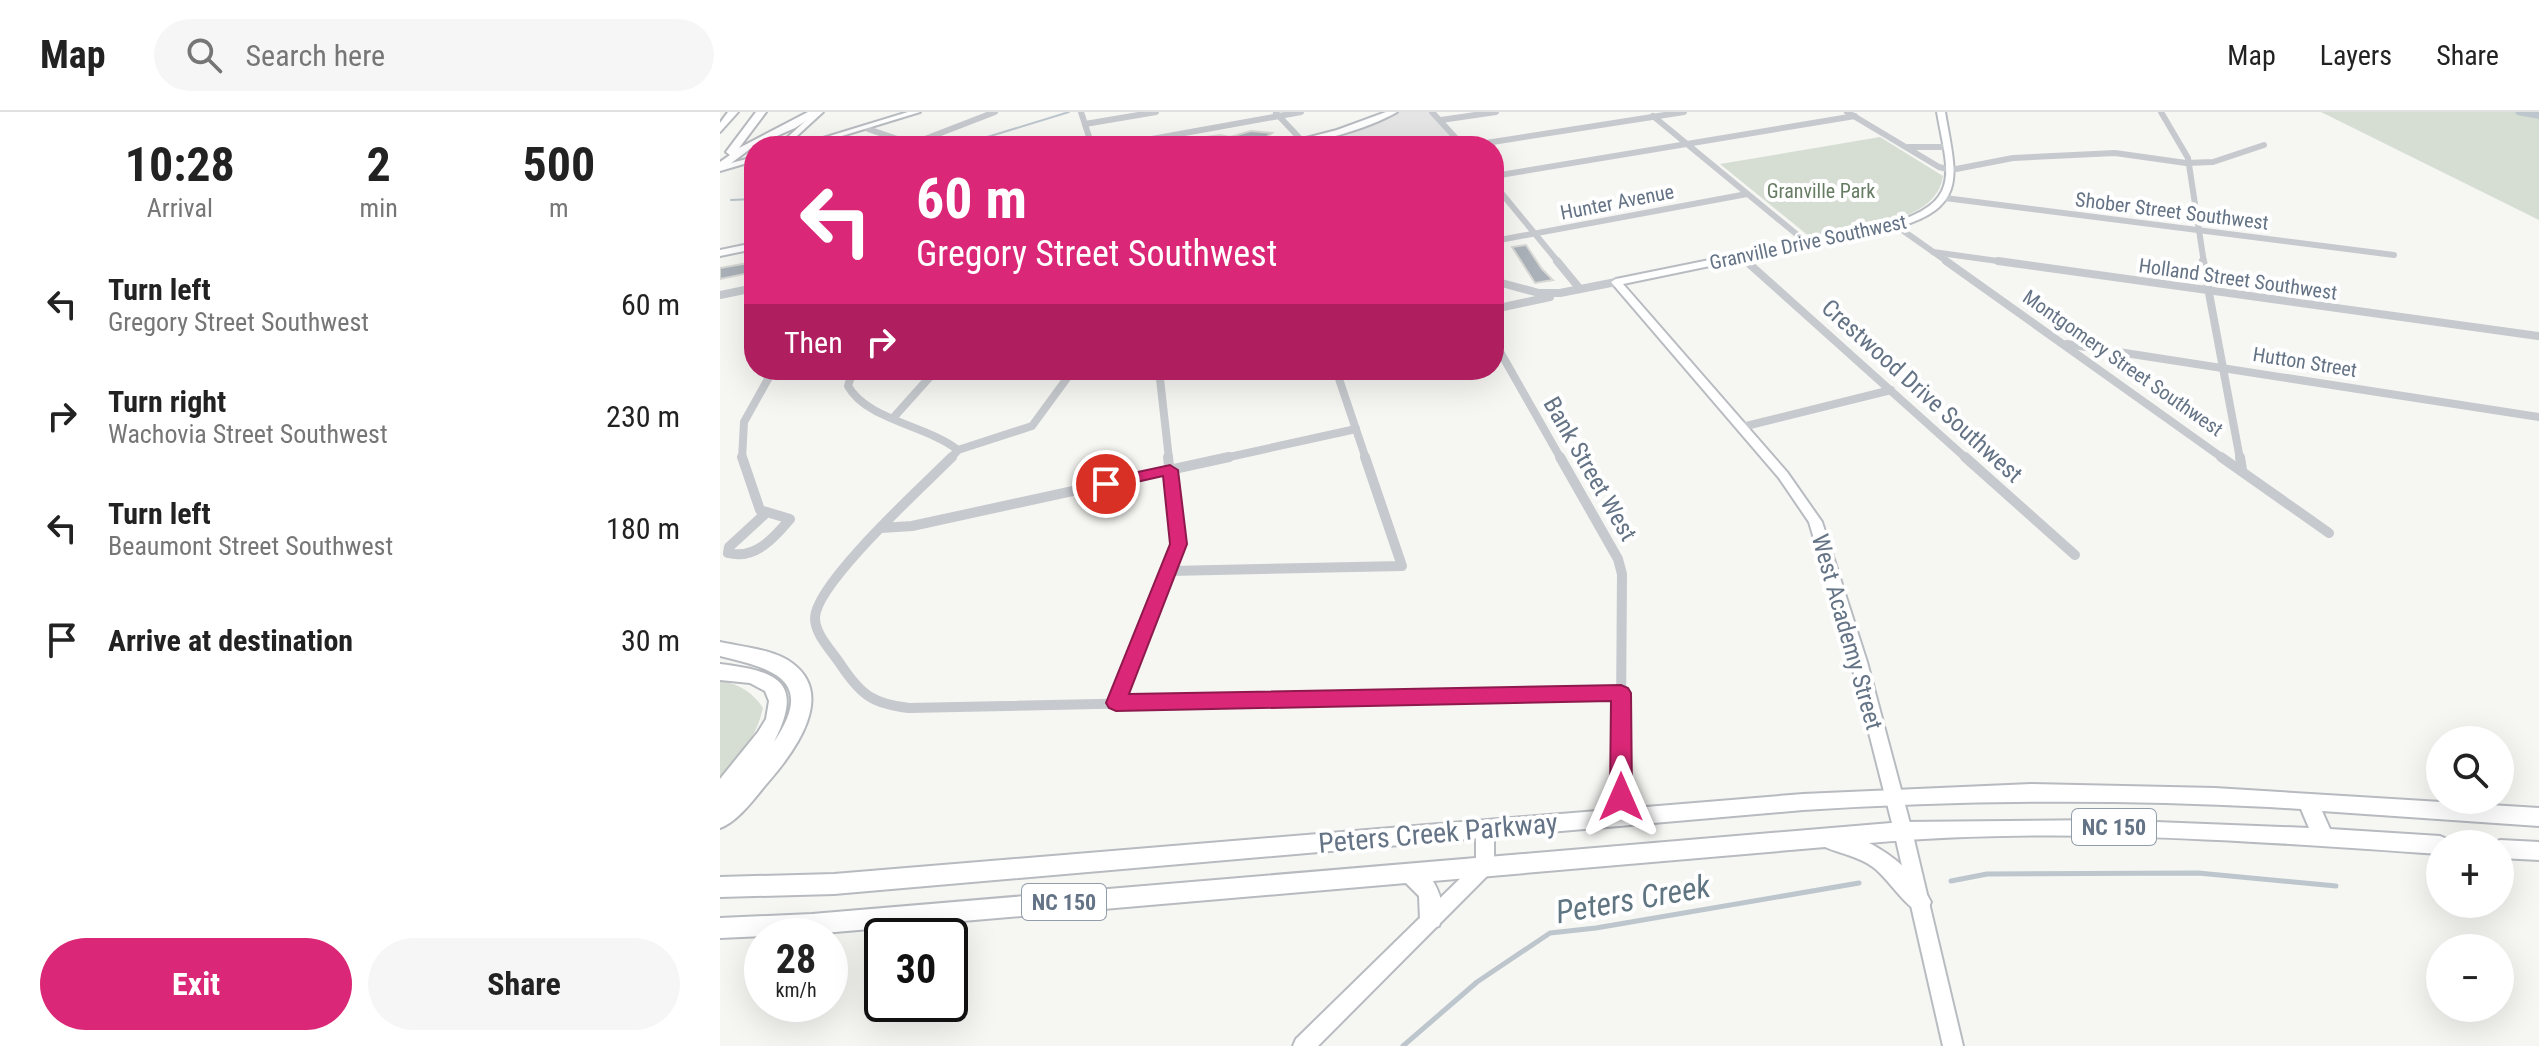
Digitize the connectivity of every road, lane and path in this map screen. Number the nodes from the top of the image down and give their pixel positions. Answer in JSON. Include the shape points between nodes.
{"nodes":[{"id":1,"x":733,"y":112,"type":"edge"},
{"id":2,"x":750,"y":112,"type":"edge"},
{"id":3,"x":761,"y":112,"type":"edge"},
{"id":4,"x":816,"y":112,"type":"edge"},
{"id":5,"x":916,"y":112,"type":"edge"},
{"id":6,"x":995,"y":112,"type":"edge"},
{"id":7,"x":1081,"y":112,"type":"edge"},
{"id":8,"x":1156,"y":112,"type":"edge"},
{"id":9,"x":1301,"y":112,"type":"edge"},
{"id":10,"x":1393,"y":112,"type":"edge"},
{"id":11,"x":1432,"y":112,"type":"edge"},
{"id":12,"x":1496,"y":112,"type":"edge"},
{"id":13,"x":1684,"y":112,"type":"edge"},
{"id":14,"x":1847,"y":112,"type":"edge"},
{"id":15,"x":1941,"y":112,"type":"edge"},
{"id":16,"x":2161,"y":112,"type":"edge"},
{"id":17,"x":1277,"y":114,"type":"edge"},
{"id":18,"x":1651,"y":114,"type":"edge"},
{"id":19,"x":1855,"y":116,"type":"junction"},
{"id":20,"x":1441,"y":120,"type":"junction"},
{"id":21,"x":1085,"y":124,"type":"junction"},
{"id":22,"x":720,"y":129,"type":"edge"},
{"id":23,"x":868,"y":129,"type":"junction"},
{"id":24,"x":770,"y":136,"type":"edge"},
{"id":25,"x":792,"y":136,"type":"edge"},
{"id":26,"x":840,"y":136,"type":"edge"},
{"id":27,"x":889,"y":136,"type":"edge"},
{"id":28,"x":933,"y":136,"type":"edge"},
{"id":29,"x":1089,"y":136,"type":"edge"},
{"id":30,"x":1164,"y":136,"type":"edge"},
{"id":31,"x":1298,"y":136,"type":"edge"},
{"id":32,"x":1328,"y":136,"type":"edge"},
{"id":33,"x":1456,"y":136,"type":"edge"},
{"id":34,"x":1504,"y":139,"type":"edge"},
{"id":35,"x":1687,"y":144,"type":"junction"},
{"id":36,"x":2264,"y":145,"type":"dead end"},
{"id":37,"x":1904,"y":147,"type":"junction"},
{"id":38,"x":1946,"y":147,"type":"junction"},
{"id":39,"x":744,"y":149,"type":"edge"},
{"id":40,"x":720,"y":151,"type":"edge"},
{"id":41,"x":744,"y":161,"type":"edge"},
{"id":42,"x":2186,"y":163,"type":"junction"},
{"id":43,"x":721,"y":167,"type":"edge"},
{"id":44,"x":1951,"y":170,"type":"junction"},
{"id":45,"x":1504,"y":174,"type":"edge"},
{"id":46,"x":1747,"y":194,"type":"junction"},
{"id":47,"x":1504,"y":196,"type":"edge"},
{"id":48,"x":1945,"y":198,"type":"junction"},
{"id":49,"x":1895,"y":225,"type":"junction"},
{"id":50,"x":2197,"y":230,"type":"junction"},
{"id":51,"x":1535,"y":233,"type":"junction"},
{"id":52,"x":1504,"y":239,"type":"edge"},
{"id":53,"x":1806,"y":242,"type":"junction"},
{"id":54,"x":744,"y":248,"type":"edge"},
{"id":55,"x":1933,"y":252,"type":"junction"},
{"id":56,"x":720,"y":253,"type":"edge"},
{"id":57,"x":2394,"y":255,"type":"dead end"},
{"id":58,"x":1742,"y":257,"type":"junction"},
{"id":59,"x":1616,"y":282,"type":"junction"},
{"id":60,"x":1504,"y":284,"type":"edge"},
{"id":61,"x":1580,"y":289,"type":"junction"},
{"id":62,"x":744,"y":290,"type":"edge"},
{"id":63,"x":2209,"y":292,"type":"junction"},
{"id":64,"x":1560,"y":293,"type":"junction"},
{"id":65,"x":720,"y":295,"type":"edge"},
{"id":66,"x":1504,"y":307,"type":"edge"},
{"id":67,"x":2538,"y":336,"type":"edge"},
{"id":68,"x":2065,"y":343,"type":"junction"},
{"id":69,"x":1504,"y":359,"type":"edge"},
{"id":70,"x":2223,"y":367,"type":"junction"},
{"id":71,"x":766,"y":380,"type":"edge"},
{"id":72,"x":850,"y":380,"type":"edge"},
{"id":73,"x":927,"y":380,"type":"edge"},
{"id":74,"x":1066,"y":380,"type":"edge"},
{"id":75,"x":1160,"y":380,"type":"edge"},
{"id":76,"x":1339,"y":380,"type":"edge"},
{"id":77,"x":1891,"y":390,"type":"junction"},
{"id":78,"x":894,"y":417,"type":"junction"},
{"id":79,"x":2539,"y":417,"type":"edge"},
{"id":80,"x":1742,"y":427,"type":"junction"},
{"id":81,"x":1356,"y":429,"type":"junction"},
{"id":82,"x":958,"y":450,"type":"junction"},
{"id":83,"x":1170,"y":470,"type":"junction"},
{"id":84,"x":2242,"y":470,"type":"junction"},
{"id":85,"x":766,"y":513,"type":"junction"},
{"id":86,"x":881,"y":528,"type":"junction"},
{"id":87,"x":2329,"y":533,"type":"dead end"},
{"id":88,"x":2075,"y":555,"type":"dead end"},
{"id":89,"x":1170,"y":571,"type":"junction"},
{"id":90,"x":720,"y":649,"type":"edge"},
{"id":91,"x":720,"y":672,"type":"edge"},
{"id":92,"x":1621,"y":693,"type":"junction"},
{"id":93,"x":1116,"y":703,"type":"junction"},
{"id":94,"x":720,"y":794,"type":"edge"},
{"id":95,"x":1893,"y":798,"type":"junction"},
{"id":96,"x":2307,"y":801,"type":"junction"},
{"id":97,"x":2539,"y":817,"type":"edge"},
{"id":98,"x":720,"y":818,"type":"edge"},
{"id":99,"x":1621,"y":818,"type":"junction"},
{"id":100,"x":1485,"y":829,"type":"junction"},
{"id":101,"x":1903,"y":831,"type":"junction"},
{"id":102,"x":1811,"y":837,"type":"junction"},
{"id":103,"x":2324,"y":837,"type":"junction"},
{"id":104,"x":2426,"y":844,"type":"edge"},
{"id":105,"x":2514,"y":850,"type":"edge"},
{"id":106,"x":2539,"y":851,"type":"edge"},
{"id":107,"x":1485,"y":866,"type":"junction"},
{"id":108,"x":1407,"y":872,"type":"junction"},
{"id":109,"x":720,"y":887,"type":"edge"},
{"id":110,"x":1920,"y":902,"type":"junction"},
{"id":111,"x":1431,"y":919,"type":"junction"},
{"id":112,"x":720,"y":928,"type":"edge"},
{"id":113,"x":1303,"y":1046,"type":"edge"},
{"id":114,"x":1953,"y":1046,"type":"edge"}],
"edges":[{"from":1,"to":22,"type":"highway"},
{"from":2,"to":40,"type":"highway"},
{"from":3,"to":43,"type":"highway"},
{"from":4,"to":24,"type":"highway"},
{"from":4,"to":25,"type":"street"},
{"from":5,"to":23,"type":"street"},
{"from":6,"to":28,"type":"street"},
{"from":7,"to":21,"type":"street"},
{"from":8,"to":21,"type":"street"},
{"from":9,"to":17,"type":"street"},
{"from":10,"to":32,"type":"street"},
{"from":11,"to":20,"type":"street"},
{"from":12,"to":20,"type":"street"},
{"from":13,"to":18,"type":"street"},
{"from":14,"to":19,"type":"street"},
{"from":15,"to":38,"type":"street"},
{"from":16,"to":42,"type":"street"},
{"from":17,"to":30,"type":"street"},
{"from":17,"to":31,"type":"street"},
{"from":18,"to":34,"type":"street"},
{"from":18,"to":35,"type":"street"},
{"from":19,"to":35,"type":"street"},
{"from":19,"to":37,"type":"street"},
{"from":20,"to":33,"type":"street"},
{"from":21,"to":29,"type":"street"},
{"from":23,"to":26,"type":"street"},
{"from":23,"to":27,"type":"street"},
{"from":35,"to":45,"type":"street"},
{"from":35,"to":46,"type":"street"},
{"from":36,"to":42,"type":"street","via":[[2222,161]]},
{"from":37,"to":38,"type":"street"},
{"from":37,"to":44,"type":"street"},
{"from":38,"to":44,"type":"street"},
{"from":39,"to":43,"type":"highway"},
{"from":41,"to":43,"type":"street"},
{"from":42,"to":44,"type":"street","via":[[2115,153],[2013,158]]},
{"from":42,"to":50,"type":"street"},
{"from":44,"to":48,"type":"street"},
{"from":46,"to":51,"type":"street","name":"Hunter Avenue"},
{"from":46,"to":53,"type":"street"},
{"from":47,"to":51,"type":"street"},
{"from":48,"to":49,"type":"street","name":"Granville Drive Southwest","via":[[1926,215]]},
{"from":48,"to":50,"type":"street","name":"Shober Street Southwest"},
{"from":49,"to":53,"type":"street","name":"Granville Drive Southwest"},
{"from":49,"to":55,"type":"street","name":"Montgomery Street Southwest"},
{"from":50,"to":57,"type":"street","name":"Shober Street Southwest"},
{"from":50,"to":63,"type":"street"},
{"from":51,"to":52,"type":"street","name":"Hunter Avenue"},
{"from":51,"to":61,"type":"street"},
{"from":53,"to":58,"type":"street","name":"Granville Drive Southwest"},
{"from":54,"to":56,"type":"street"},
{"from":55,"to":63,"type":"street","name":"Holland Street Southwest"},
{"from":55,"to":68,"type":"street","name":"Montgomery Street Southwest"},
{"from":58,"to":59,"type":"street","name":"Granville Drive Southwest"},
{"from":58,"to":77,"type":"street","name":"Crestwood Drive Southwest"},
{"from":59,"to":61,"type":"street","name":"Granville Drive Southwest"},
{"from":59,"to":80,"type":"street","name":"West Academy Street"},
{"from":60,"to":64,"type":"street","name":"Granville Drive Southwest"},
{"from":61,"to":64,"type":"street","name":"Granville Drive Southwest"},
{"from":62,"to":65,"type":"street"},
{"from":63,"to":67,"type":"street","name":"Holland Street Southwest"},
{"from":63,"to":70,"type":"street"},
{"from":64,"to":66,"type":"street","name":"Granville Drive Southwest"},
{"from":68,"to":70,"type":"street","name":"Hutton Street"},
{"from":68,"to":84,"type":"street","name":"Montgomery Street Southwest"},
{"from":69,"to":92,"type":"street","name":"Bank Street West","via":[[1618,559]]},
{"from":70,"to":79,"type":"street","name":"Hutton Street"},
{"from":70,"to":84,"type":"street"},
{"from":71,"to":85,"type":"street","via":[[748,406],[741,430],[748,484]]},
{"from":72,"to":78,"type":"street","via":[[856,400]]},
{"from":73,"to":78,"type":"street"},
{"from":74,"to":82,"type":"street","via":[[1032,426]]},
{"from":75,"to":83,"type":"street"},
{"from":76,"to":81,"type":"street"},
{"from":77,"to":80,"type":"street"},
{"from":77,"to":88,"type":"street","name":"Crestwood Drive Southwest"},
{"from":78,"to":82,"type":"street"},
{"from":80,"to":95,"type":"street","name":"West Academy Street","via":[[1802,498],[1821,536]]},
{"from":81,"to":83,"type":"street"},
{"from":81,"to":89,"type":"street","via":[[1402,566]]},
{"from":82,"to":86,"type":"street"},
{"from":83,"to":86,"type":"street","via":[[912,526]]},
{"from":83,"to":89,"type":"street","via":[[1178,544]]},
{"from":84,"to":87,"type":"street","name":"Montgomery Street Southwest"},
{"from":85,"to":85,"type":"street","via":[[729,547],[728,553],[744,556],[755,551],[790,519]]},
{"from":86,"to":93,"type":"street","via":[[836,575],[816,607],[816,628],[863,695],[896,707]]},
{"from":89,"to":93,"type":"street"},
{"from":90,"to":98,"type":"highway","via":[[784,668],[800,686],[802,702],[780,752]]},
{"from":91,"to":94,"type":"highway","via":[[764,681],[779,703],[765,743]]},
{"from":92,"to":93,"type":"street"},
{"from":92,"to":99,"type":"street","name":"Bank Street West"},
{"from":95,"to":96,"type":"main road","name":"Peters Creek Parkway","number":"NC 150","via":[[2081,792]]},
{"from":95,"to":99,"type":"main road","name":"Peters Creek Parkway","number":"NC 150"},
{"from":95,"to":101,"type":"street","name":"West Academy Street"},
{"from":96,"to":97,"type":"main road","name":"Peters Creek Parkway","number":"NC 150"},
{"from":96,"to":103,"type":"main road"},
{"from":99,"to":100,"type":"main road","name":"Peters Creek Parkway","number":"NC 150"},
{"from":100,"to":107,"type":"street"},
{"from":100,"to":109,"type":"main road","name":"Peters Creek Parkway","number":"NC 150","via":[[850,882]]},
{"from":101,"to":102,"type":"main road","name":"Peters Creek Parkway","number":"NC 150"},
{"from":101,"to":103,"type":"main road","name":"Peters Creek Parkway","number":"NC 150","via":[[2079,827]]},
{"from":101,"to":110,"type":"street","name":"West Academy Street"},
{"from":102,"to":107,"type":"main road","name":"Peters Creek Parkway","number":"NC 150"},
{"from":102,"to":110,"type":"main road","via":[[1868,851],[1890,866]]},
{"from":103,"to":104,"type":"main road","name":"Peters Creek Parkway","number":"NC 150"},
{"from":105,"to":106,"type":"main road"},
{"from":107,"to":108,"type":"main road","name":"Peters Creek Parkway","number":"NC 150"},
{"from":107,"to":111,"type":"street"},
{"from":108,"to":111,"type":"main road","via":[[1428,889]]},
{"from":108,"to":112,"type":"main road","name":"Peters Creek Parkway","number":"NC 150"},
{"from":110,"to":114,"type":"street","name":"West Academy Street"},
{"from":111,"to":113,"type":"street"}]}
